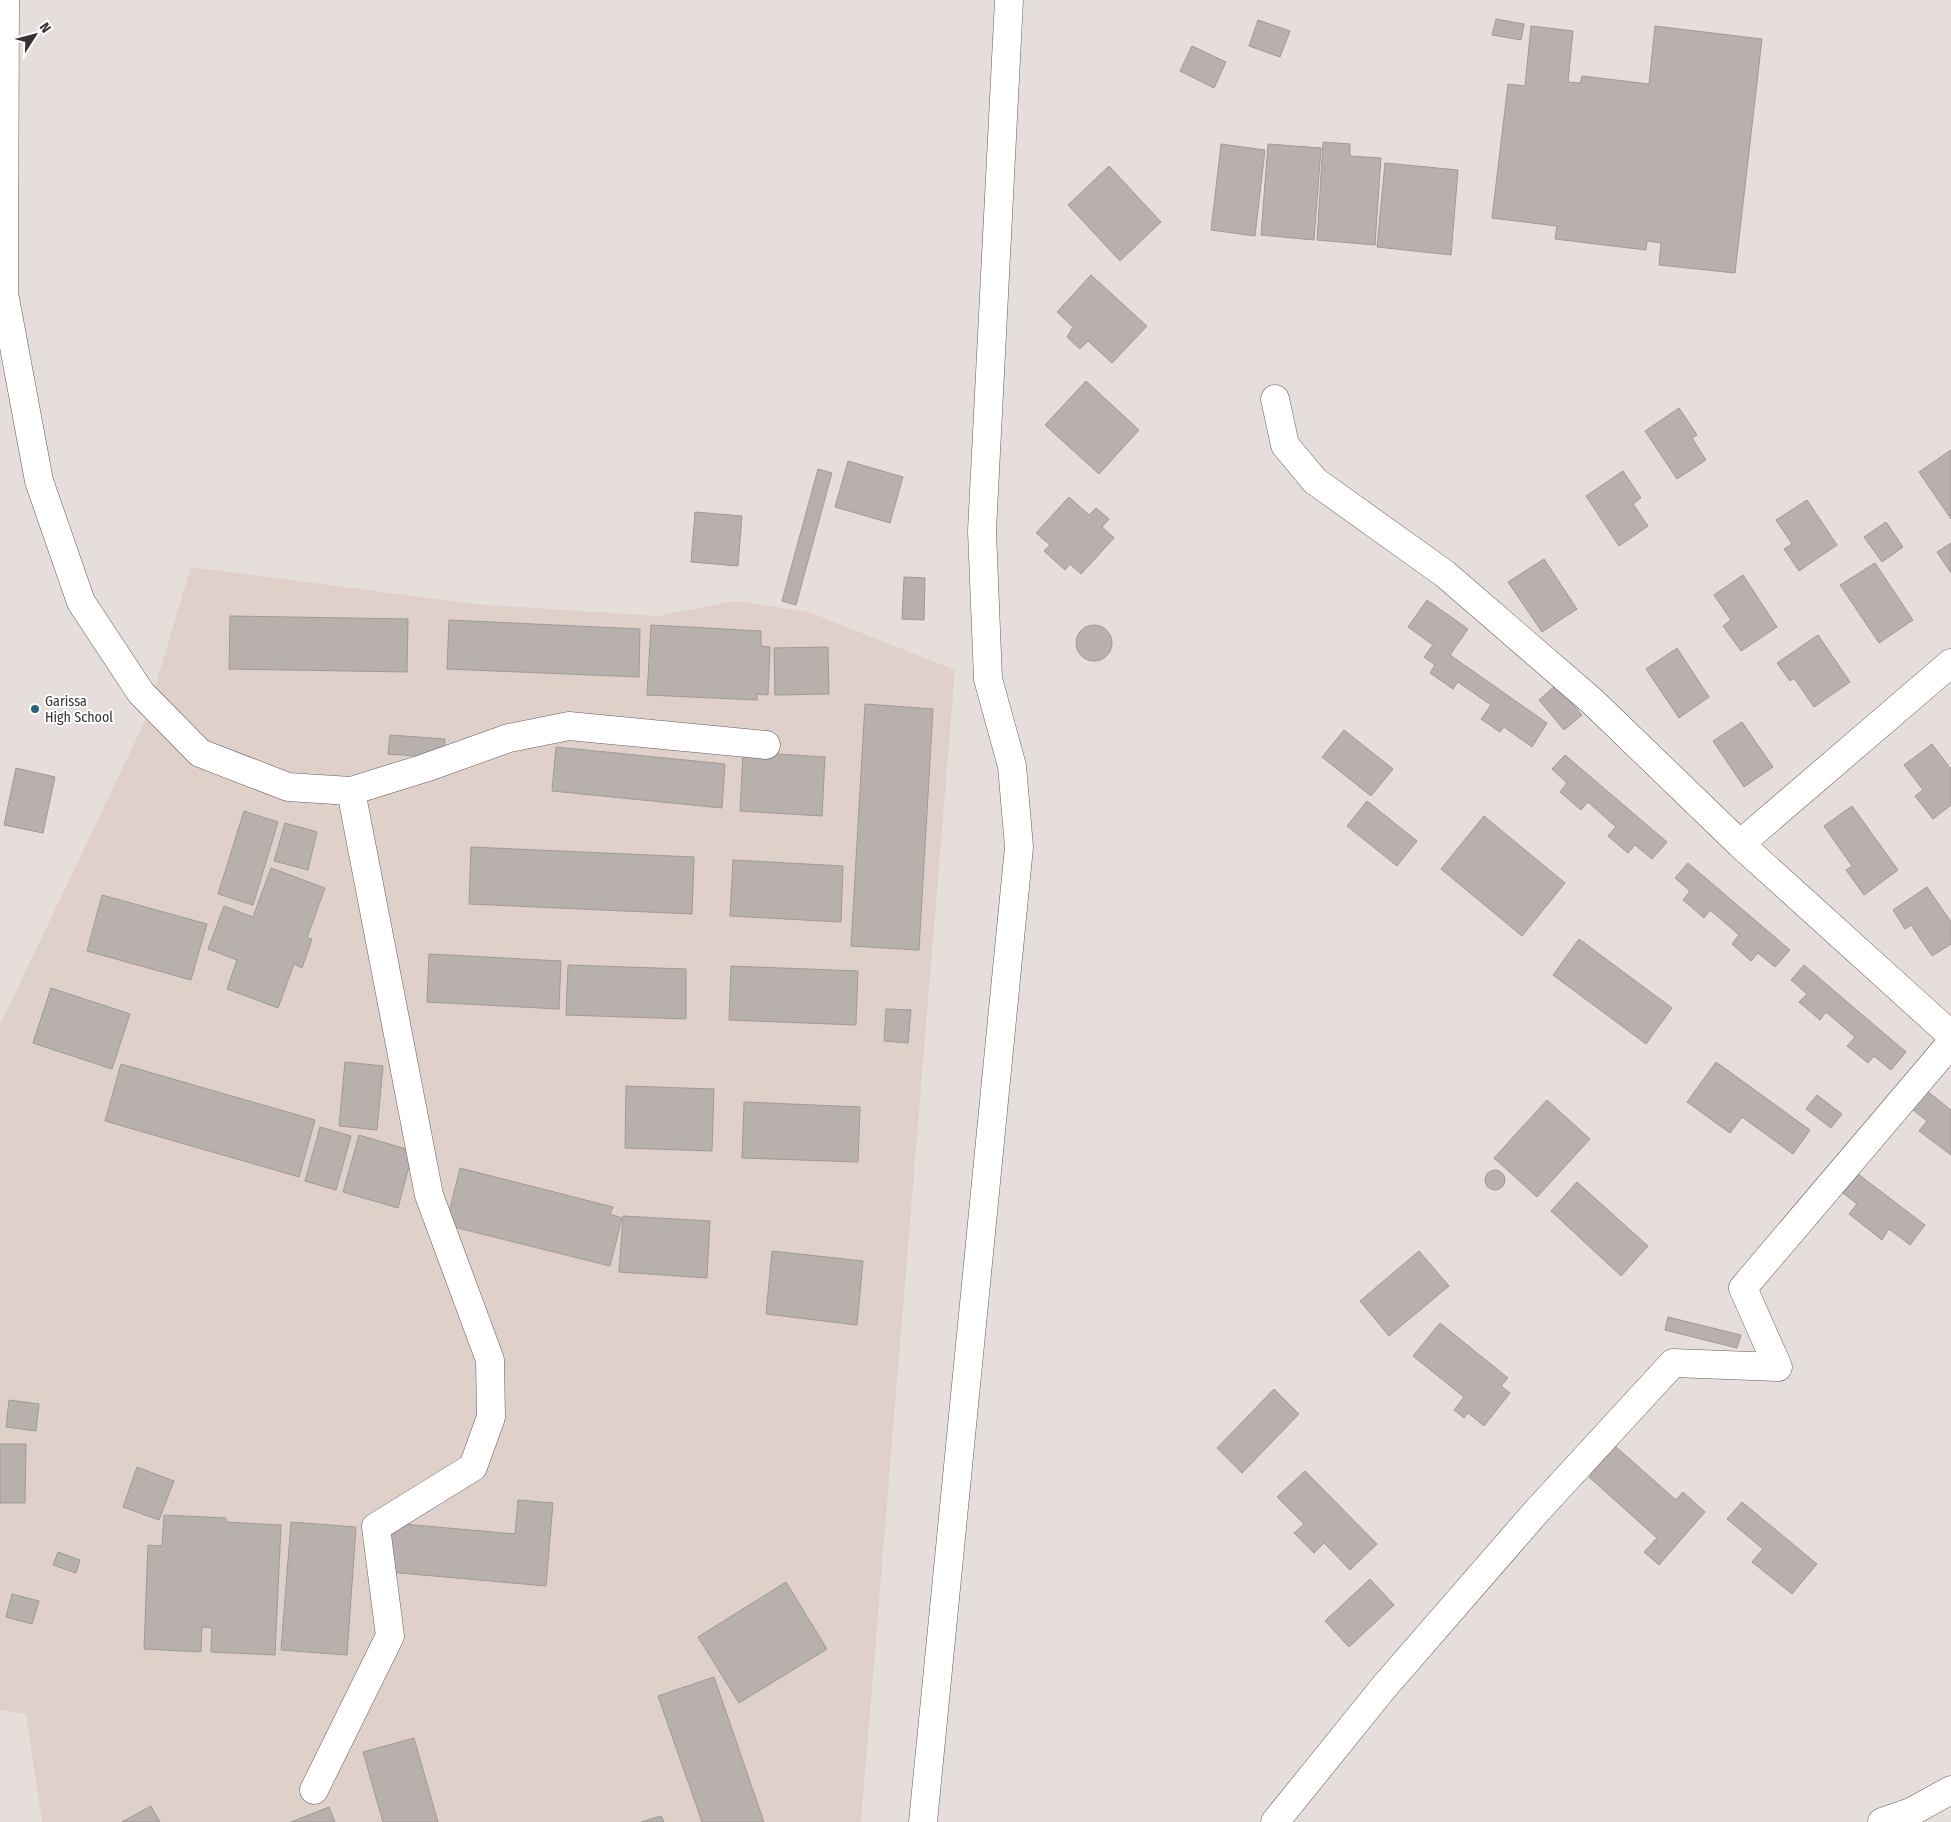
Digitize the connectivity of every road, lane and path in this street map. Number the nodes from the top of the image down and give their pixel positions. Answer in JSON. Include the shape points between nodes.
{"nodes":[{"id":1,"x":5,"y":0,"type":"edge"},
{"id":2,"x":1010,"y":0,"type":"edge"},
{"id":3,"x":1275,"y":398,"type":"dead end"},
{"id":4,"x":1951,"y":663,"type":"edge"},
{"id":5,"x":766,"y":745,"type":"dead end"},
{"id":6,"x":351,"y":791,"type":"junction"},
{"id":7,"x":1740,"y":844,"type":"junction"},
{"id":8,"x":1951,"y":1036,"type":"edge"},
{"id":9,"x":1951,"y":1043,"type":"edge"},
{"id":10,"x":314,"y":1790,"type":"dead end"},
{"id":11,"x":1951,"y":1790,"type":"edge"},
{"id":12,"x":923,"y":1822,"type":"edge"},
{"id":13,"x":1275,"y":1822,"type":"edge"},
{"id":14,"x":1882,"y":1822,"type":"edge"}],
"edges":[{"from":1,"to":6,"type":"street","via":[[4,292],[39,481],[81,602],[141,693],[200,753],[288,787]]},
{"from":2,"to":12,"type":"street","via":[[982,531],[988,679],[1012,766],[1019,847]]},
{"from":3,"to":7,"type":"street","via":[[1285,445],[1315,481],[1445,574],[1594,702]]},
{"from":4,"to":7,"type":"street"},
{"from":5,"to":6,"type":"street","via":[[569,726],[509,738]]},
{"from":6,"to":10,"type":"street","via":[[429,1195],[490,1360],[492,1417],[473,1467],[376,1527],[390,1636]]},
{"from":7,"to":8,"type":"street"},
{"from":9,"to":13,"type":"street","via":[[1743,1288],[1778,1367],[1673,1364],[1536,1512],[1390,1680]]},
{"from":11,"to":14,"type":"street","via":[[1911,1812]]}]}
